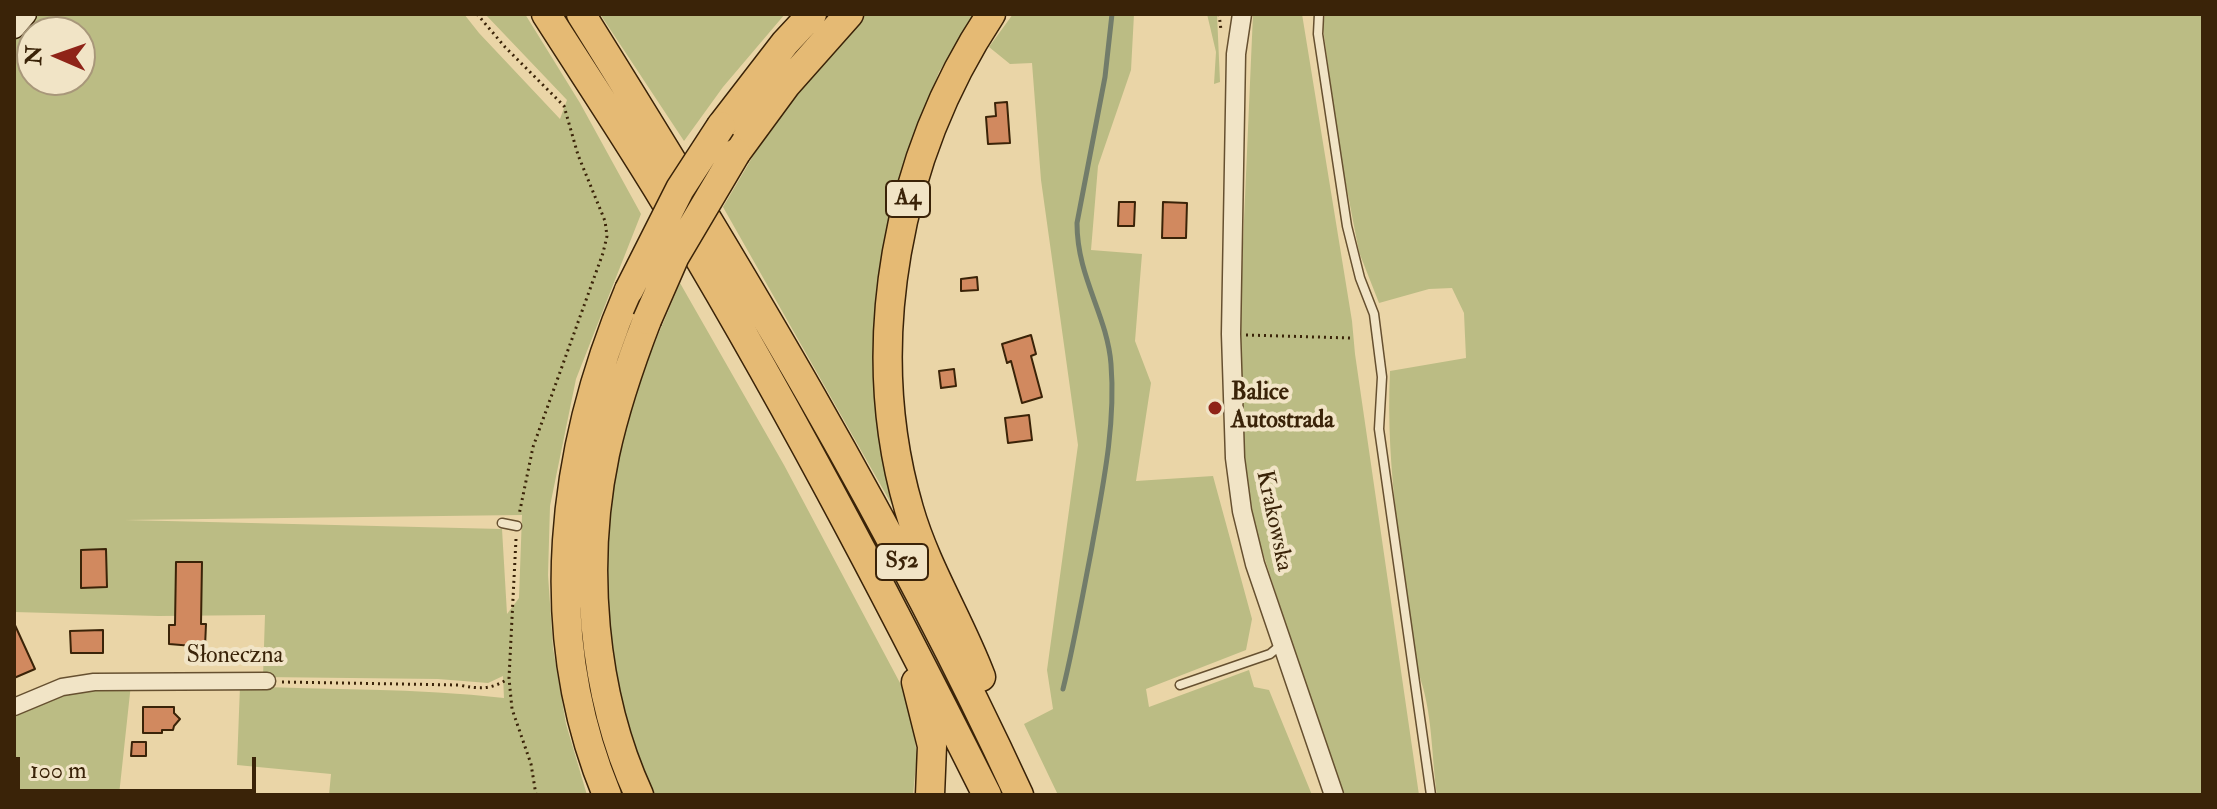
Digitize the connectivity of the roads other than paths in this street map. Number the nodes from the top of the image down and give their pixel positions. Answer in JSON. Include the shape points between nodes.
{"nodes":[{"id":1,"x":25,"y":14,"type":"edge"},
{"id":2,"x":546,"y":14,"type":"edge"},
{"id":3,"x":581,"y":14,"type":"edge"},
{"id":4,"x":812,"y":14,"type":"edge"},
{"id":5,"x":849,"y":14,"type":"edge"},
{"id":6,"x":991,"y":14,"type":"edge"},
{"id":7,"x":1228,"y":14,"type":"edge"},
{"id":8,"x":1242,"y":14,"type":"edge"},
{"id":9,"x":1319,"y":14,"type":"edge"},
{"id":10,"x":14,"y":27,"type":"edge"},
{"id":11,"x":1236,"y":54,"type":"junction"},
{"id":12,"x":502,"y":523,"type":"dead end"},
{"id":13,"x":517,"y":526,"type":"road end"},
{"id":14,"x":899,"y":619,"type":"junction"},
{"id":15,"x":1283,"y":643,"type":"junction"},
{"id":16,"x":267,"y":681,"type":"road end"},
{"id":17,"x":1180,"y":685,"type":"dead end"},
{"id":18,"x":14,"y":707,"type":"edge"},
{"id":19,"x":1013,"y":783,"type":"edge"},
{"id":20,"x":607,"y":795,"type":"edge"},
{"id":21,"x":639,"y":795,"type":"edge"},
{"id":22,"x":930,"y":795,"type":"edge"},
{"id":23,"x":987,"y":795,"type":"edge"},
{"id":24,"x":1334,"y":795,"type":"edge"},
{"id":25,"x":1431,"y":795,"type":"edge"}],
"edges":[{"from":1,"to":10,"type":"main road"},
{"from":2,"to":14,"type":"highway","number":"S52","via":[[729,310]]},
{"from":3,"to":19,"type":"highway","number":"S52","via":[[789,358],[881,522]]},
{"from":4,"to":20,"type":"highway","bridge":true,"via":[[721,126],[680,189],[629,290],[602,359],[577,448],[566,555],[573,664],[585,729]]},
{"from":5,"to":21,"type":"highway","bridge":true,"via":[[786,85],[736,153],[675,256],[647,320],[607,445],[595,557],[597,629],[622,755]]},
{"from":6,"to":19,"type":"highway","number":"A4","via":[[933,121],[909,194],[892,292],[889,366],[894,437],[909,510],[980,674]]},
{"from":7,"to":11,"type":"street","name":"Krakowska"},
{"from":8,"to":11,"type":"street","name":"Krakowska"},
{"from":9,"to":25,"type":"lane","via":[[1347,226],[1378,338],[1379,429]]},
{"from":11,"to":15,"type":"street","name":"Krakowska","via":[[1231,334],[1235,458],[1255,564]]},
{"from":12,"to":13,"type":"lane"},
{"from":14,"to":22,"type":"highway","via":[[928,722]]},
{"from":14,"to":23,"type":"highway"},
{"from":15,"to":17,"type":"lane","via":[[1270,654]]},
{"from":15,"to":24,"type":"street","name":"Krakowska"},
{"from":16,"to":18,"type":"street","name":"Słoneczna","via":[[94,682],[62,687]]}]}
